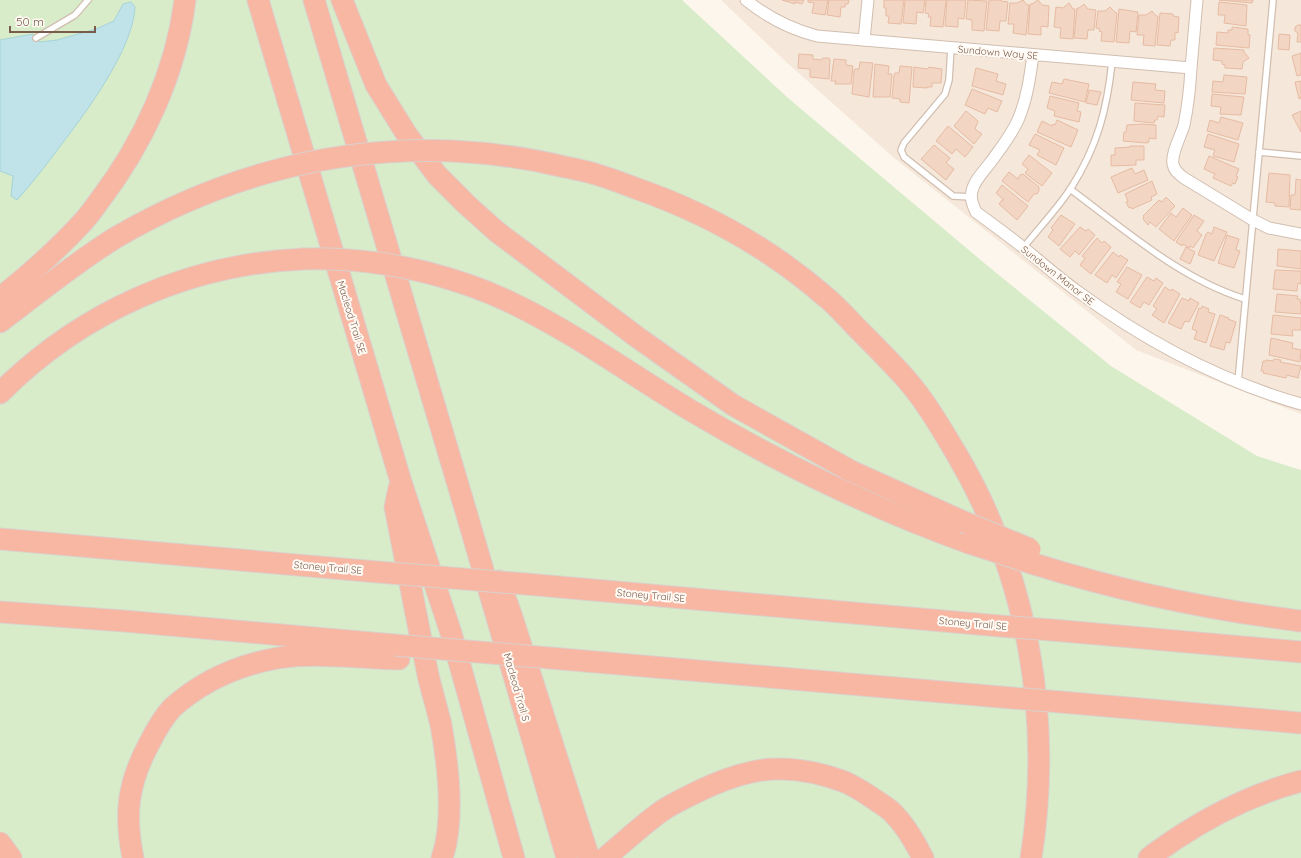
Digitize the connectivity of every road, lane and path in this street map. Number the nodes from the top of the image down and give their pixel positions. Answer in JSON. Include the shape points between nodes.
{"nodes":[{"id":1,"x":88,"y":0,"type":"edge"},
{"id":2,"x":185,"y":0,"type":"edge"},
{"id":3,"x":258,"y":0,"type":"edge"},
{"id":4,"x":314,"y":0,"type":"edge"},
{"id":5,"x":342,"y":0,"type":"edge"},
{"id":6,"x":746,"y":0,"type":"edge"},
{"id":7,"x":868,"y":0,"type":"edge"},
{"id":8,"x":1197,"y":0,"type":"edge"},
{"id":9,"x":1273,"y":0,"type":"edge"},
{"id":10,"x":36,"y":38,"type":"dead end"},
{"id":11,"x":864,"y":40,"type":"junction"},
{"id":12,"x":951,"y":48,"type":"junction"},
{"id":13,"x":1033,"y":55,"type":"junction"},
{"id":14,"x":1112,"y":62,"type":"junction"},
{"id":15,"x":1191,"y":68,"type":"junction"},
{"id":16,"x":1259,"y":152,"type":"junction"},
{"id":17,"x":1301,"y":156,"type":"edge"},
{"id":18,"x":1070,"y":189,"type":"junction"},
{"id":19,"x":971,"y":197,"type":"junction"},
{"id":20,"x":1253,"y":220,"type":"junction"},
{"id":21,"x":1301,"y":234,"type":"edge"},
{"id":22,"x":1023,"y":248,"type":"junction"},
{"id":23,"x":0,"y":298,"type":"edge"},
{"id":24,"x":1245,"y":299,"type":"junction"},
{"id":25,"x":0,"y":322,"type":"edge"},
{"id":26,"x":1238,"y":383,"type":"junction"},
{"id":27,"x":0,"y":393,"type":"edge"},
{"id":28,"x":1301,"y":404,"type":"edge"},
{"id":29,"x":401,"y":482,"type":"junction"},
{"id":30,"x":467,"y":515,"type":"junction"},
{"id":31,"x":0,"y":539,"type":"edge"},
{"id":32,"x":1032,"y":557,"type":"junction"},
{"id":33,"x":0,"y":612,"type":"edge"},
{"id":34,"x":1301,"y":621,"type":"edge"},
{"id":35,"x":397,"y":652,"type":"junction"},
{"id":36,"x":1301,"y":652,"type":"edge"},
{"id":37,"x":1301,"y":723,"type":"edge"},
{"id":38,"x":1301,"y":781,"type":"edge"},
{"id":39,"x":0,"y":843,"type":"edge"},
{"id":40,"x":610,"y":854,"type":"edge"},
{"id":41,"x":11,"y":858,"type":"edge"},
{"id":42,"x":133,"y":858,"type":"edge"},
{"id":43,"x":442,"y":858,"type":"edge"},
{"id":44,"x":514,"y":858,"type":"edge"},
{"id":45,"x":567,"y":858,"type":"edge"},
{"id":46,"x":589,"y":858,"type":"edge"},
{"id":47,"x":923,"y":858,"type":"edge"},
{"id":48,"x":1031,"y":858,"type":"edge"},
{"id":49,"x":1149,"y":858,"type":"edge"}],
"edges":[{"from":1,"to":10,"type":"lane","via":[[75,15]]},
{"from":2,"to":23,"type":"highway","via":[[168,72],[154,109],[126,163],[82,223],[35,270]]},
{"from":3,"to":29,"type":"highway","name":"Macleod Trail SE"},
{"from":4,"to":30,"type":"highway"},
{"from":5,"to":32,"type":"highway","bridge":true,"via":[[376,85],[407,135],[437,175],[496,231],[733,405],[851,471],[964,522]]},
{"from":6,"to":11,"type":"street","name":"Sundown Way SE","via":[[777,22],[804,32],[817,36]]},
{"from":7,"to":11,"type":"street"},
{"from":8,"to":15,"type":"street"},
{"from":9,"to":16,"type":"lane"},
{"from":11,"to":12,"type":"street","name":"Sundown Way SE"},
{"from":12,"to":13,"type":"street","name":"Sundown Way SE"},
{"from":12,"to":19,"type":"lane","via":[[949,80],[945,94],[901,150],[904,157],[953,196]]},
{"from":13,"to":14,"type":"street","name":"Sundown Way SE"},
{"from":13,"to":19,"type":"street","via":[[1025,102],[1018,120],[1009,138],[975,183]]},
{"from":14,"to":15,"type":"street","name":"Sundown Way SE"},
{"from":14,"to":18,"type":"lane","via":[[1103,120],[1093,147]]},
{"from":15,"to":20,"type":"street","via":[[1184,125],[1173,155],[1175,171]]},
{"from":16,"to":17,"type":"lane"},
{"from":16,"to":20,"type":"lane"},
{"from":18,"to":22,"type":"lane"},
{"from":18,"to":24,"type":"lane","via":[[1156,254],[1225,293]]},
{"from":19,"to":22,"type":"street","name":"Sundown Manor SE","via":[[976,212]]},
{"from":20,"to":21,"type":"street","via":[[1269,228]]},
{"from":20,"to":24,"type":"lane"},
{"from":22,"to":26,"type":"street","name":"Sundown Manor SE","via":[[1076,290],[1134,330]]},
{"from":24,"to":26,"type":"lane"},
{"from":25,"to":48,"type":"highway","bridge":true,"via":[[115,238],[172,208],[222,187],[277,170],[351,156],[410,151],[452,151],[527,158],[593,173],[695,212],[739,235],[797,274],[828,299],[908,382],[943,431],[970,476],[1012,579],[1021,610],[1033,675],[1038,721],[1038,794]]},
{"from":26,"to":28,"type":"street","name":"Sundown Manor SE"},
{"from":27,"to":32,"type":"highway","bridge":true,"via":[[33,362],[66,337],[136,297],[181,280],[221,269],[264,262],[303,259],[389,264],[467,284],[514,304],[561,329],[684,406],[768,454],[861,499],[969,543]]},
{"from":29,"to":43,"type":"highway","via":[[395,507],[447,767],[449,806],[446,848]]},
{"from":29,"to":44,"type":"highway","name":"Macleod Trail SE","via":[[451,633]]},
{"from":30,"to":45,"type":"highway","name":"Macleod Trail S"},
{"from":30,"to":46,"type":"highway","via":[[489,554],[512,614]]},
{"from":31,"to":36,"type":"highway","name":"Stoney Trail SE","bridge":true},
{"from":32,"to":34,"type":"highway","via":[[1066,562],[1191,604]]},
{"from":33,"to":35,"type":"highway","via":[[124,621]]},
{"from":35,"to":37,"type":"highway","bridge":true,"via":[[519,655]]},
{"from":35,"to":42,"type":"highway","via":[[277,658],[239,667],[193,691],[171,710],[140,760],[131,788],[128,818]]},
{"from":38,"to":49,"type":"highway","via":[[1276,788],[1231,808],[1193,828]]},
{"from":39,"to":41,"type":"highway"},
{"from":40,"to":47,"type":"highway","via":[[660,812],[678,801],[738,775],[782,768],[808,770],[854,786],[893,812],[907,828]]}]}
